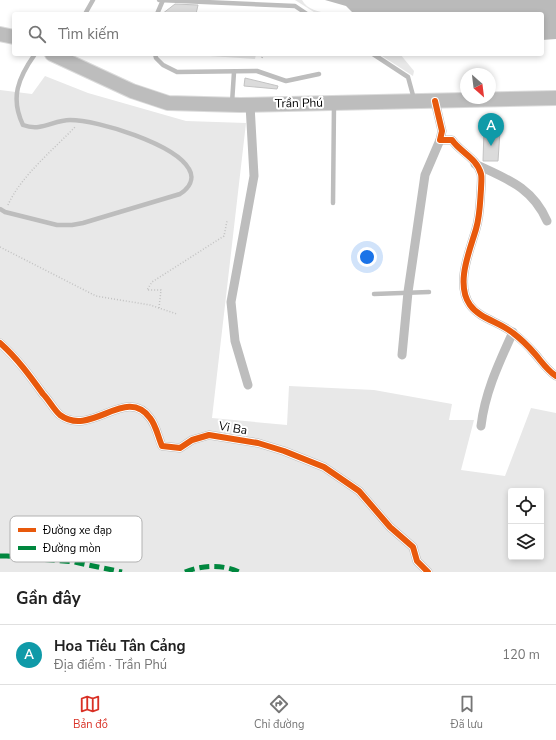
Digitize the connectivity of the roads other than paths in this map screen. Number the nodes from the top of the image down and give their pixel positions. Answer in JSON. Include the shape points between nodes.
{"nodes":[{"id":1,"x":93,"y":0,"type":"edge"},
{"id":2,"x":159,"y":0,"type":"edge"},
{"id":3,"x":163,"y":0,"type":"edge"},
{"id":4,"x":86,"y":12,"type":"edge"},
{"id":5,"x":157,"y":12,"type":"edge"},
{"id":6,"x":304,"y":12,"type":"edge"},
{"id":7,"x":0,"y":34,"type":"edge"},
{"id":8,"x":12,"y":37,"type":"edge"},
{"id":9,"x":34,"y":56,"type":"edge"},
{"id":10,"x":59,"y":56,"type":"edge"},
{"id":11,"x":156,"y":56,"type":"edge"},
{"id":12,"x":376,"y":56,"type":"edge"},
{"id":13,"x":234,"y":72,"type":"junction"},
{"id":14,"x":319,"y":74,"type":"dead end"},
{"id":15,"x":556,"y":98,"type":"edge"},
{"id":16,"x":415,"y":101,"type":"junction"},
{"id":17,"x":435,"y":101,"type":"junction"},
{"id":18,"x":334,"y":103,"type":"junction"},
{"id":19,"x":232,"y":105,"type":"junction"},
{"id":20,"x":250,"y":105,"type":"junction"},
{"id":21,"x":440,"y":140,"type":"junction"},
{"id":22,"x":475,"y":164,"type":"junction"},
{"id":23,"x":333,"y":204,"type":"dead end"},
{"id":24,"x":0,"y":209,"type":"edge"},
{"id":25,"x":547,"y":221,"type":"dead end"},
{"id":26,"x":408,"y":292,"type":"junction"},
{"id":27,"x":429,"y":292,"type":"dead end"},
{"id":28,"x":374,"y":294,"type":"dead end"},
{"id":29,"x":513,"y":332,"type":"junction"},
{"id":30,"x":0,"y":343,"type":"edge"},
{"id":31,"x":402,"y":354,"type":"dead end"},
{"id":32,"x":556,"y":376,"type":"edge"},
{"id":33,"x":248,"y":385,"type":"dead end"},
{"id":34,"x":481,"y":426,"type":"dead end"},
{"id":35,"x":428,"y":572,"type":"edge"}],
"edges":[{"from":1,"to":4,"type":"lane"},
{"from":2,"to":3,"type":"lane"},
{"from":3,"to":5,"type":"lane"},
{"from":3,"to":6,"type":"lane","via":[[295,6]]},
{"from":7,"to":8,"type":"main road"},
{"from":9,"to":24,"type":"lane","via":[[26,66],[16,91],[23,126],[32,129],[61,121],[80,121],[117,128],[165,148],[184,162],[190,171],[191,182],[187,190],[180,194],[77,224],[58,225]]},
{"from":10,"to":19,"type":"main road","name":"Trần Phú","via":[[132,91],[168,102]]},
{"from":11,"to":13,"type":"lane","via":[[163,65],[177,72]]},
{"from":12,"to":16,"type":"lane","via":[[408,78]]},
{"from":13,"to":14,"type":"lane","via":[[257,71],[286,81]]},
{"from":13,"to":19,"type":"lane"},
{"from":15,"to":17,"type":"main road","name":"Trần Phú"},
{"from":16,"to":17,"type":"main road","name":"Trần Phú"},
{"from":16,"to":18,"type":"main road","name":"Trần Phú"},
{"from":17,"to":21,"type":"street","via":[[442,130]]},
{"from":18,"to":20,"type":"main road","name":"Trần Phú"},
{"from":18,"to":23,"type":"lane"},
{"from":19,"to":20,"type":"main road","name":"Trần Phú"},
{"from":20,"to":33,"type":"street","via":[[254,176],[231,302],[235,341]]},
{"from":21,"to":22,"type":"street","via":[[452,140]]},
{"from":21,"to":26,"type":"street","via":[[425,175]]},
{"from":22,"to":25,"type":"street","via":[[506,178],[528,192],[541,207]]},
{"from":22,"to":29,"type":"street","via":[[481,174],[480,204],[476,228],[467,252],[465,290],[469,304],[478,314]]},
{"from":26,"to":27,"type":"lane"},
{"from":26,"to":28,"type":"lane"},
{"from":26,"to":31,"type":"street"},
{"from":29,"to":32,"type":"street","via":[[549,372]]},
{"from":29,"to":34,"type":"street","via":[[484,405]]},
{"from":30,"to":35,"type":"street","name":"Vi Ba","via":[[12,354],[60,415],[71,421],[85,422],[123,406],[136,408],[150,418],[162,446],[180,448],[192,440],[210,435],[258,443],[324,467],[359,491],[390,527],[413,547],[417,561]]}]}
